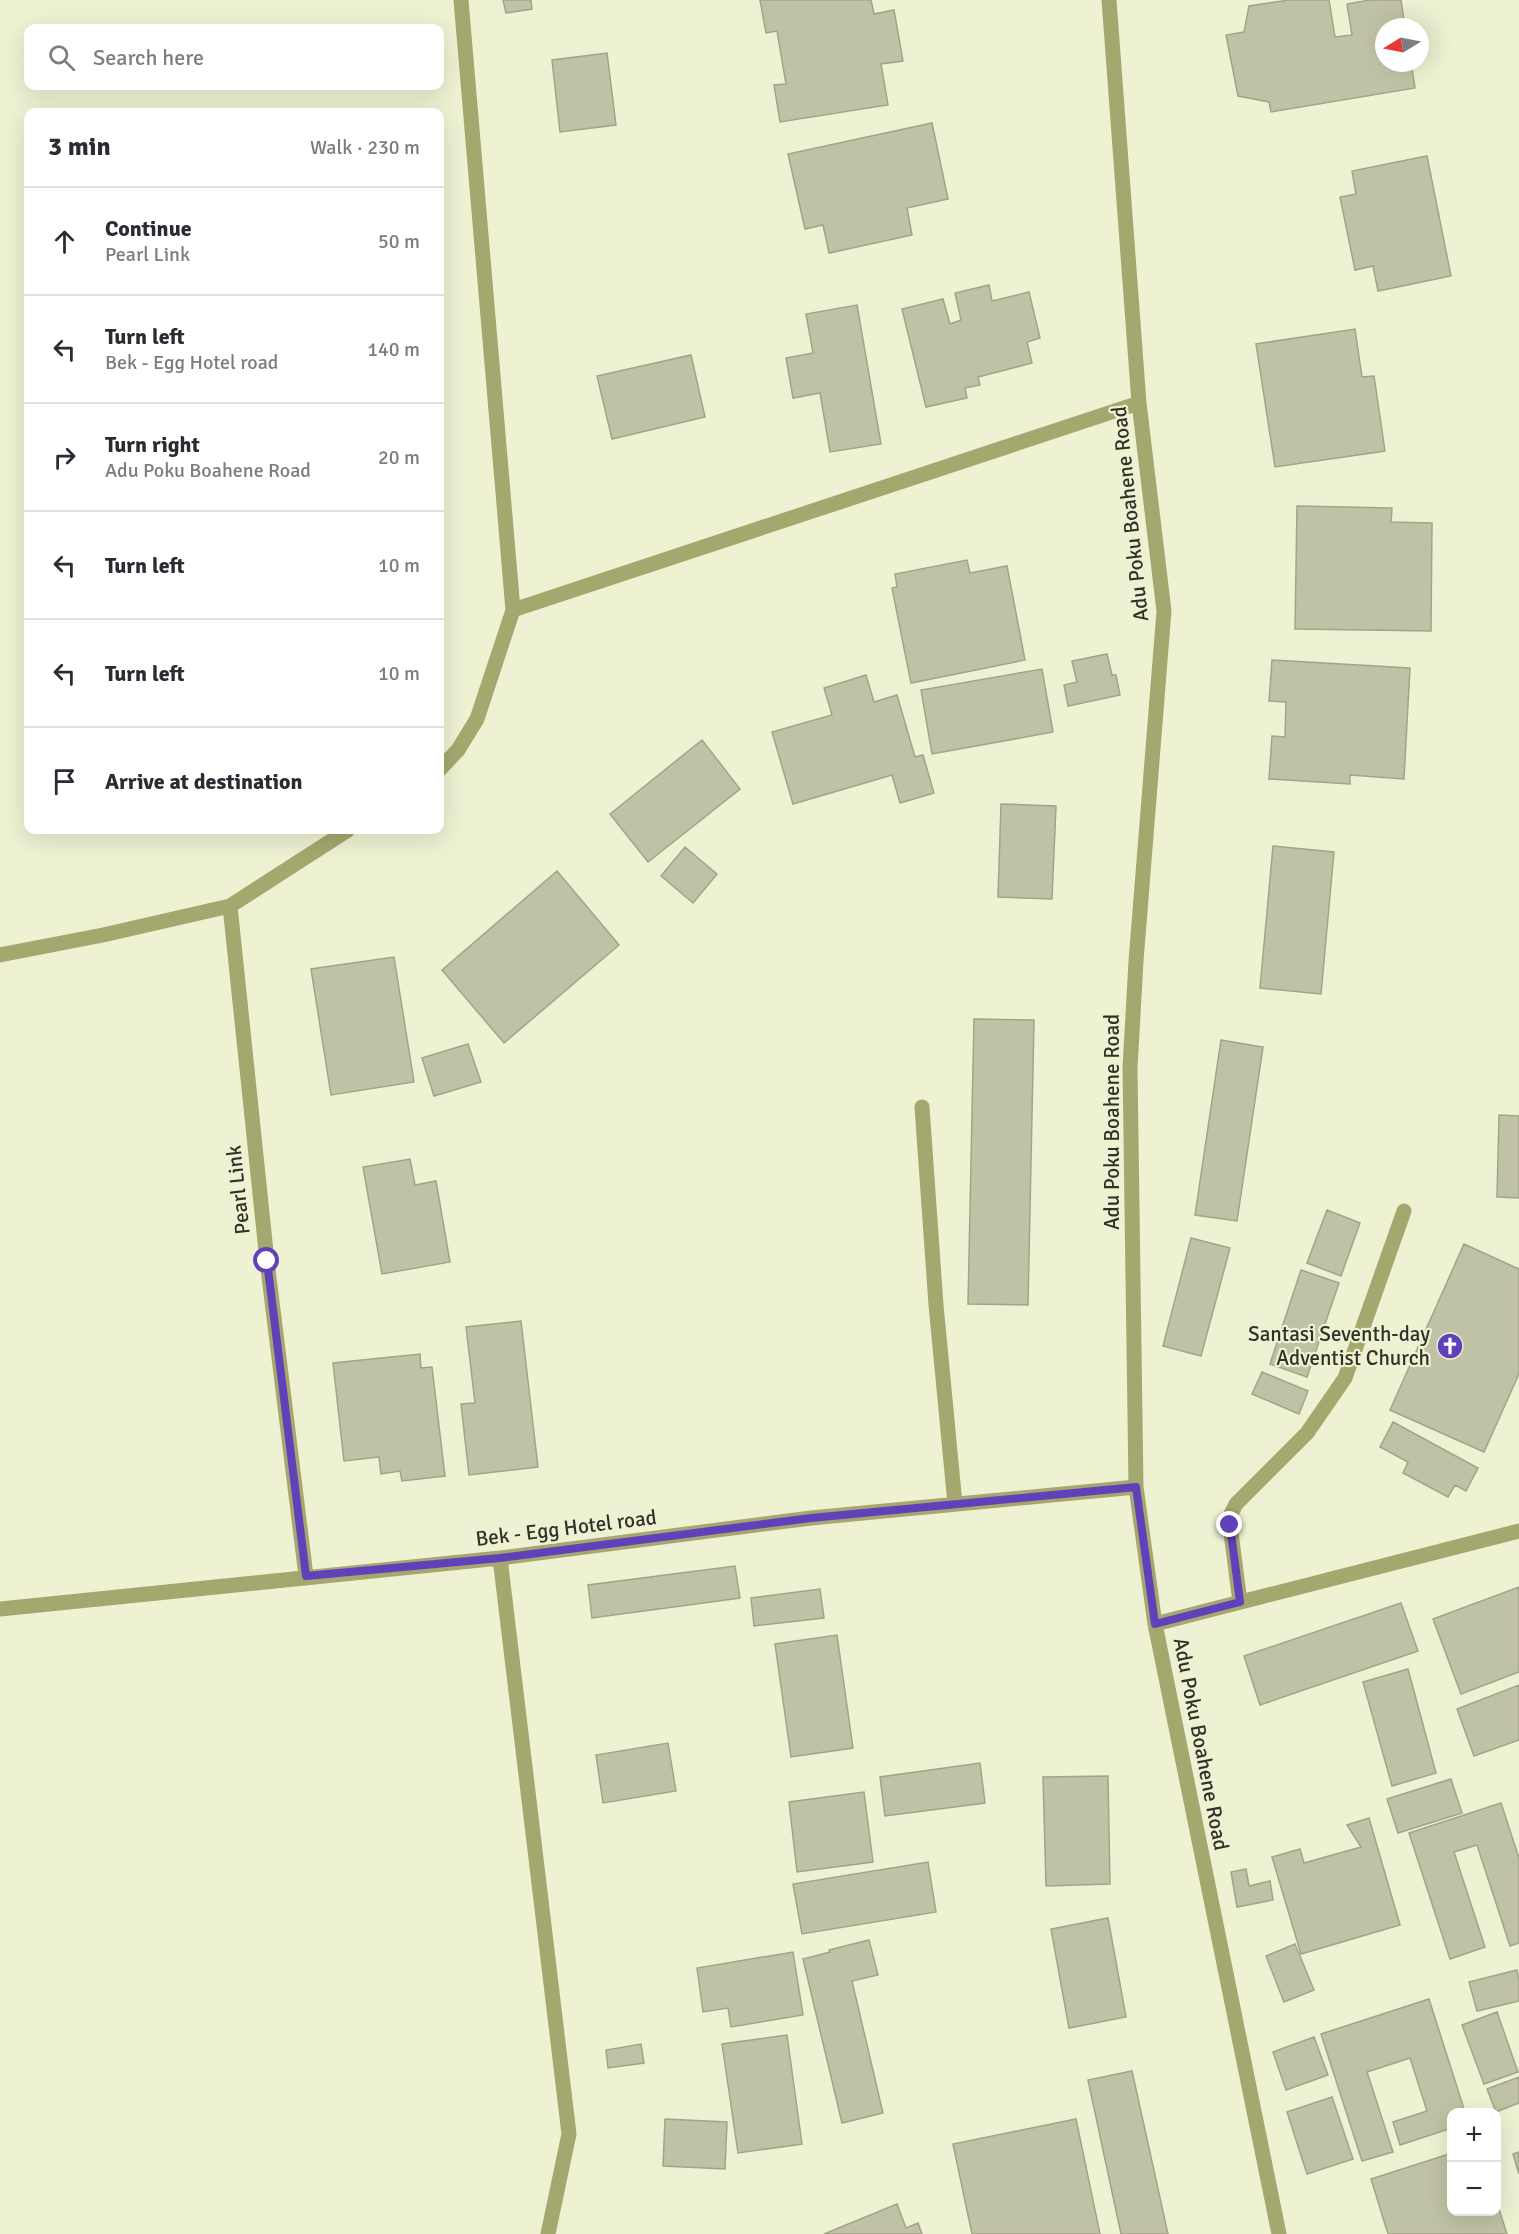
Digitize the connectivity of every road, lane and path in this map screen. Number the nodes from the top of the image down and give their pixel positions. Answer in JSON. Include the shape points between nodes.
{"nodes":[{"id":1,"x":461,"y":0,"type":"edge"},
{"id":2,"x":1109,"y":0,"type":"edge"},
{"id":3,"x":1139,"y":403,"type":"junction"},
{"id":4,"x":513,"y":610,"type":"junction"},
{"id":5,"x":444,"y":764,"type":"edge"},
{"id":6,"x":342,"y":834,"type":"edge"},
{"id":7,"x":230,"y":906,"type":"junction"},
{"id":8,"x":0,"y":955,"type":"edge"},
{"id":9,"x":922,"y":1107,"type":"dead end"},
{"id":10,"x":1404,"y":1211,"type":"dead end"},
{"id":11,"x":1136,"y":1487,"type":"junction"},
{"id":12,"x":955,"y":1504,"type":"junction"},
{"id":13,"x":1519,"y":1531,"type":"edge"},
{"id":14,"x":500,"y":1558,"type":"junction"},
{"id":15,"x":306,"y":1576,"type":"junction"},
{"id":16,"x":1240,"y":1602,"type":"junction"},
{"id":17,"x":0,"y":1609,"type":"edge"},
{"id":18,"x":1155,"y":1624,"type":"junction"},
{"id":19,"x":548,"y":2234,"type":"edge"},
{"id":20,"x":1279,"y":2234,"type":"edge"}],
"edges":[{"from":1,"to":4,"type":"street"},
{"from":2,"to":3,"type":"street","name":"Adu Poku Boahene Road"},
{"from":3,"to":4,"type":"street"},
{"from":3,"to":11,"type":"street","name":"Adu Poku Boahene Road","via":[[1164,611],[1130,1068]]},
{"from":4,"to":5,"type":"street","via":[[477,718],[458,750]]},
{"from":6,"to":7,"type":"street"},
{"from":7,"to":8,"type":"street"},
{"from":7,"to":15,"type":"street","name":"Pearl Link","via":[[267,1261]]},
{"from":9,"to":12,"type":"street"},
{"from":10,"to":16,"type":"street","via":[[1345,1378],[1307,1433],[1236,1504],[1231,1514]]},
{"from":11,"to":12,"type":"street","name":"Bek - Egg Hotel road"},
{"from":11,"to":18,"type":"street","name":"Adu Poku Boahene Road"},
{"from":12,"to":14,"type":"street","name":"Bek - Egg Hotel road","via":[[811,1518]]},
{"from":13,"to":16,"type":"street"},
{"from":14,"to":15,"type":"street","name":"Bek - Egg Hotel road"},
{"from":14,"to":19,"type":"street","via":[[569,2134]]},
{"from":15,"to":17,"type":"street","name":"Bek - Egg Hotel road"},
{"from":16,"to":18,"type":"street"},
{"from":18,"to":20,"type":"street","name":"Adu Poku Boahene Road"}]}
